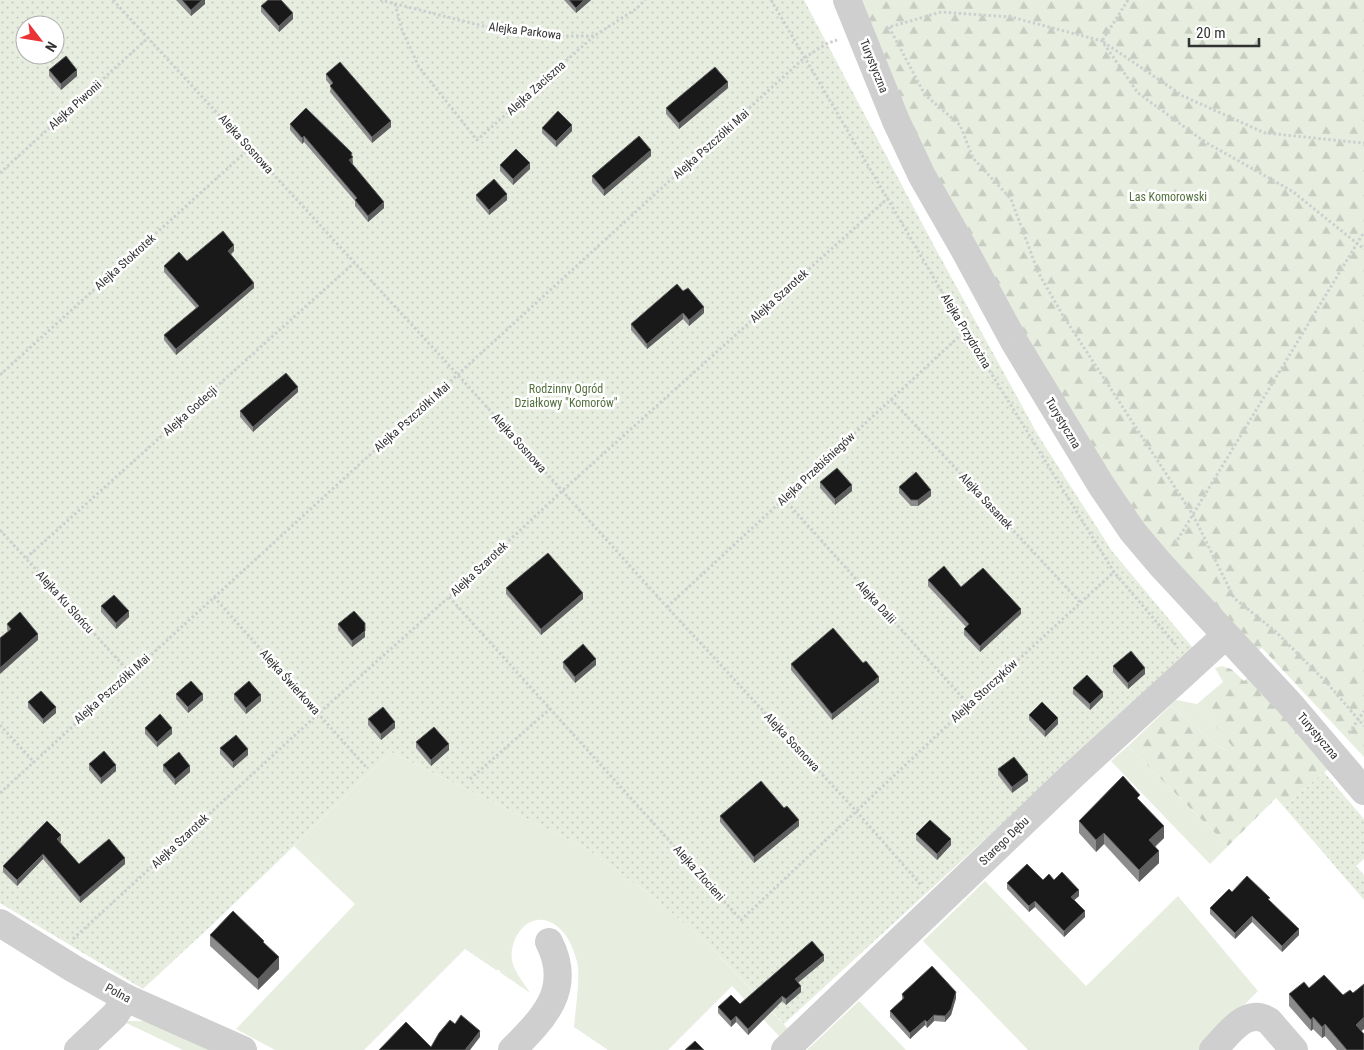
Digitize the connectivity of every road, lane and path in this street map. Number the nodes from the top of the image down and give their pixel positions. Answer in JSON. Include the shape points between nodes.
{"nodes":[{"id":1,"x":114,"y":0,"type":"edge"},
{"id":2,"x":380,"y":0,"type":"edge"},
{"id":3,"x":645,"y":0,"type":"edge"},
{"id":4,"x":771,"y":0,"type":"edge"},
{"id":5,"x":847,"y":0,"type":"edge"},
{"id":6,"x":1128,"y":0,"type":"edge"},
{"id":7,"x":395,"y":4,"type":"junction"},
{"id":8,"x":889,"y":27,"type":"junction"},
{"id":9,"x":859,"y":32,"type":"junction"},
{"id":10,"x":594,"y":36,"type":"junction"},
{"id":11,"x":149,"y":37,"type":"junction"},
{"id":12,"x":1102,"y":41,"type":"junction"},
{"id":13,"x":826,"y":44,"type":"dead end"},
{"id":14,"x":804,"y":58,"type":"junction"},
{"id":15,"x":1364,"y":143,"type":"edge"},
{"id":16,"x":250,"y":148,"type":"junction"},
{"id":17,"x":0,"y":174,"type":"edge"},
{"id":18,"x":887,"y":198,"type":"junction"},
{"id":19,"x":1364,"y":232,"type":"edge"},
{"id":20,"x":1357,"y":243,"type":"junction"},
{"id":21,"x":1364,"y":249,"type":"edge"},
{"id":22,"x":354,"y":263,"type":"junction"},
{"id":23,"x":965,"y":331,"type":"junction"},
{"id":24,"x":458,"y":375,"type":"junction"},
{"id":25,"x":0,"y":376,"type":"edge"},
{"id":26,"x":892,"y":399,"type":"junction"},
{"id":27,"x":562,"y":491,"type":"junction"},
{"id":28,"x":784,"y":499,"type":"junction"},
{"id":29,"x":1193,"y":515,"type":"junction"},
{"id":30,"x":0,"y":530,"type":"edge"},
{"id":31,"x":26,"y":558,"type":"junction"},
{"id":32,"x":1161,"y":565,"type":"junction"},
{"id":33,"x":1114,"y":572,"type":"junction"},
{"id":34,"x":214,"y":597,"type":"junction"},
{"id":35,"x":449,"y":597,"type":"junction"},
{"id":36,"x":1080,"y":602,"type":"junction"},
{"id":37,"x":667,"y":607,"type":"junction"},
{"id":38,"x":1225,"y":636,"type":"junction"},
{"id":39,"x":1180,"y":650,"type":"dead end"},
{"id":40,"x":130,"y":673,"type":"junction"},
{"id":41,"x":968,"y":705,"type":"junction"},
{"id":42,"x":550,"y":709,"type":"junction"},
{"id":43,"x":1364,"y":711,"type":"edge"},
{"id":44,"x":318,"y":714,"type":"junction"},
{"id":45,"x":1359,"y":719,"type":"junction"},
{"id":46,"x":0,"y":725,"type":"edge"},
{"id":47,"x":1364,"y":726,"type":"edge"},
{"id":48,"x":1346,"y":737,"type":"dead end"},
{"id":49,"x":33,"y":761,"type":"junction"},
{"id":50,"x":366,"y":767,"type":"dead end"},
{"id":51,"x":470,"y":779,"type":"dead end"},
{"id":52,"x":1364,"y":791,"type":"edge"},
{"id":53,"x":0,"y":793,"type":"edge"},
{"id":54,"x":857,"y":812,"type":"junction"},
{"id":55,"x":924,"y":887,"type":"dead end"},
{"id":56,"x":0,"y":923,"type":"edge"},
{"id":57,"x":72,"y":940,"type":"dead end"},
{"id":58,"x":549,"y":942,"type":"dead end"},
{"id":59,"x":126,"y":998,"type":"junction"},
{"id":60,"x":78,"y":1050,"type":"edge"},
{"id":61,"x":243,"y":1050,"type":"edge"},
{"id":62,"x":512,"y":1050,"type":"edge"},
{"id":63,"x":785,"y":1050,"type":"edge"},
{"id":64,"x":1213,"y":1050,"type":"edge"},
{"id":65,"x":1294,"y":1050,"type":"edge"}],
"edges":[{"from":1,"to":11,"type":"path","name":"Alejka Sosnowa"},
{"from":2,"to":7,"type":"path","name":"Alejka Parkowa"},
{"from":3,"to":10,"type":"path"},
{"from":4,"to":14,"type":"path","name":"Alejka Przydrożna"},
{"from":5,"to":9,"type":"street","name":"Turystyczna"},
{"from":6,"to":12,"type":"path"},
{"from":7,"to":10,"type":"path","name":"Alejka Parkowa","via":[[488,27],[552,36]]},
{"from":7,"to":10,"type":"path","name":"Alejka Zaciszna","via":[[402,30],[419,67],[477,140]]},
{"from":8,"to":9,"type":"path"},
{"from":8,"to":12,"type":"path","via":[[941,12],[1011,17]]},
{"from":8,"to":29,"type":"path","via":[[925,95],[960,125],[973,158],[1011,200],[1038,272],[1062,314]]},
{"from":9,"to":32,"type":"street","name":"Turystyczna","via":[[922,176],[1015,343],[1101,485],[1133,532]]},
{"from":11,"to":16,"type":"path","name":"Alejka Sosnowa"},
{"from":11,"to":17,"type":"path","name":"Alejka Piwonii"},
{"from":12,"to":15,"type":"path","via":[[1184,96],[1265,133]]},
{"from":12,"to":20,"type":"path","via":[[1138,93],[1205,142],[1292,191]]},
{"from":13,"to":14,"type":"path","name":"Alejka Pszczółki Mai"},
{"from":14,"to":18,"type":"path","name":"Alejka Przydrożna"},
{"from":14,"to":24,"type":"path","name":"Alejka Pszczółki Mai"},
{"from":16,"to":22,"type":"path","name":"Alejka Sosnowa"},
{"from":16,"to":25,"type":"path","name":"Alejka Stokrotek"},
{"from":18,"to":23,"type":"path","name":"Alejka Przydrożna"},
{"from":18,"to":27,"type":"path","name":"Alejka Szarotek"},
{"from":19,"to":20,"type":"path"},
{"from":20,"to":21,"type":"path"},
{"from":20,"to":29,"type":"path"},
{"from":22,"to":24,"type":"path","name":"Alejka Sosnowa"},
{"from":22,"to":31,"type":"path","name":"Alejka Godecji"},
{"from":23,"to":26,"type":"path","name":"Alejka Przebiśniegów"},
{"from":23,"to":33,"type":"path","name":"Alejka Przydrożna"},
{"from":24,"to":27,"type":"path","name":"Alejka Sosnowa"},
{"from":24,"to":34,"type":"path","name":"Alejka Pszczółki Mai"},
{"from":26,"to":28,"type":"path","name":"Alejka Przebiśniegów"},
{"from":26,"to":36,"type":"path","name":"Alejka Sasanek"},
{"from":27,"to":35,"type":"path","name":"Alejka Szarotek"},
{"from":27,"to":37,"type":"path","name":"Alejka Sosnowa"},
{"from":28,"to":37,"type":"path","name":"Alejka Przebiśniegów"},
{"from":28,"to":41,"type":"path","name":"Alejka Dalii"},
{"from":29,"to":32,"type":"path"},
{"from":29,"to":45,"type":"path","via":[[1234,598],[1275,631]]},
{"from":30,"to":31,"type":"path","name":"Alejka Ku Słońcu"},
{"from":31,"to":40,"type":"path","name":"Alejka Ku Słońcu"},
{"from":32,"to":38,"type":"street","name":"Turystyczna"},
{"from":33,"to":36,"type":"path","name":"Alejka Storczyków"},
{"from":33,"to":39,"type":"path","name":"Alejka Przydrożna"},
{"from":34,"to":40,"type":"path","name":"Alejka Pszczółki Mai"},
{"from":34,"to":44,"type":"path","name":"Alejka Świerkowa"},
{"from":35,"to":42,"type":"path","name":"Alejka Złocieni"},
{"from":35,"to":44,"type":"path","name":"Alejka Szarotek"},
{"from":36,"to":41,"type":"path","name":"Alejka Storczyków"},
{"from":37,"to":54,"type":"path","name":"Alejka Sosnowa"},
{"from":38,"to":52,"type":"street","name":"Turystyczna","via":[[1290,704]]},
{"from":38,"to":63,"type":"street","name":"Starego Dębu","via":[[1073,775]]},
{"from":40,"to":49,"type":"path","name":"Alejka Pszczółki Mai"},
{"from":41,"to":54,"type":"path","name":"Alejka Storczyków"},
{"from":42,"to":51,"type":"path"},
{"from":42,"to":54,"type":"path","name":"Alejka Złocieni","via":[[741,920]]},
{"from":43,"to":45,"type":"path"},
{"from":44,"to":50,"type":"path","name":"Alejka Świerkowa"},
{"from":44,"to":57,"type":"path","name":"Alejka Szarotek"},
{"from":45,"to":47,"type":"path"},
{"from":45,"to":48,"type":"path"},
{"from":46,"to":49,"type":"path"},
{"from":49,"to":53,"type":"path","name":"Alejka Pszczółki Mai"},
{"from":54,"to":55,"type":"path","name":"Alejka Sosnowa"},
{"from":56,"to":59,"type":"street","name":"Polna"},
{"from":58,"to":62,"type":"street","via":[[558,964],[554,995],[536,1026]]},
{"from":59,"to":60,"type":"street","via":[[115,1015]]},
{"from":59,"to":61,"type":"street","name":"Polna"},
{"from":64,"to":65,"type":"street","via":[[1243,1020],[1255,1016],[1270,1021]]}]}
